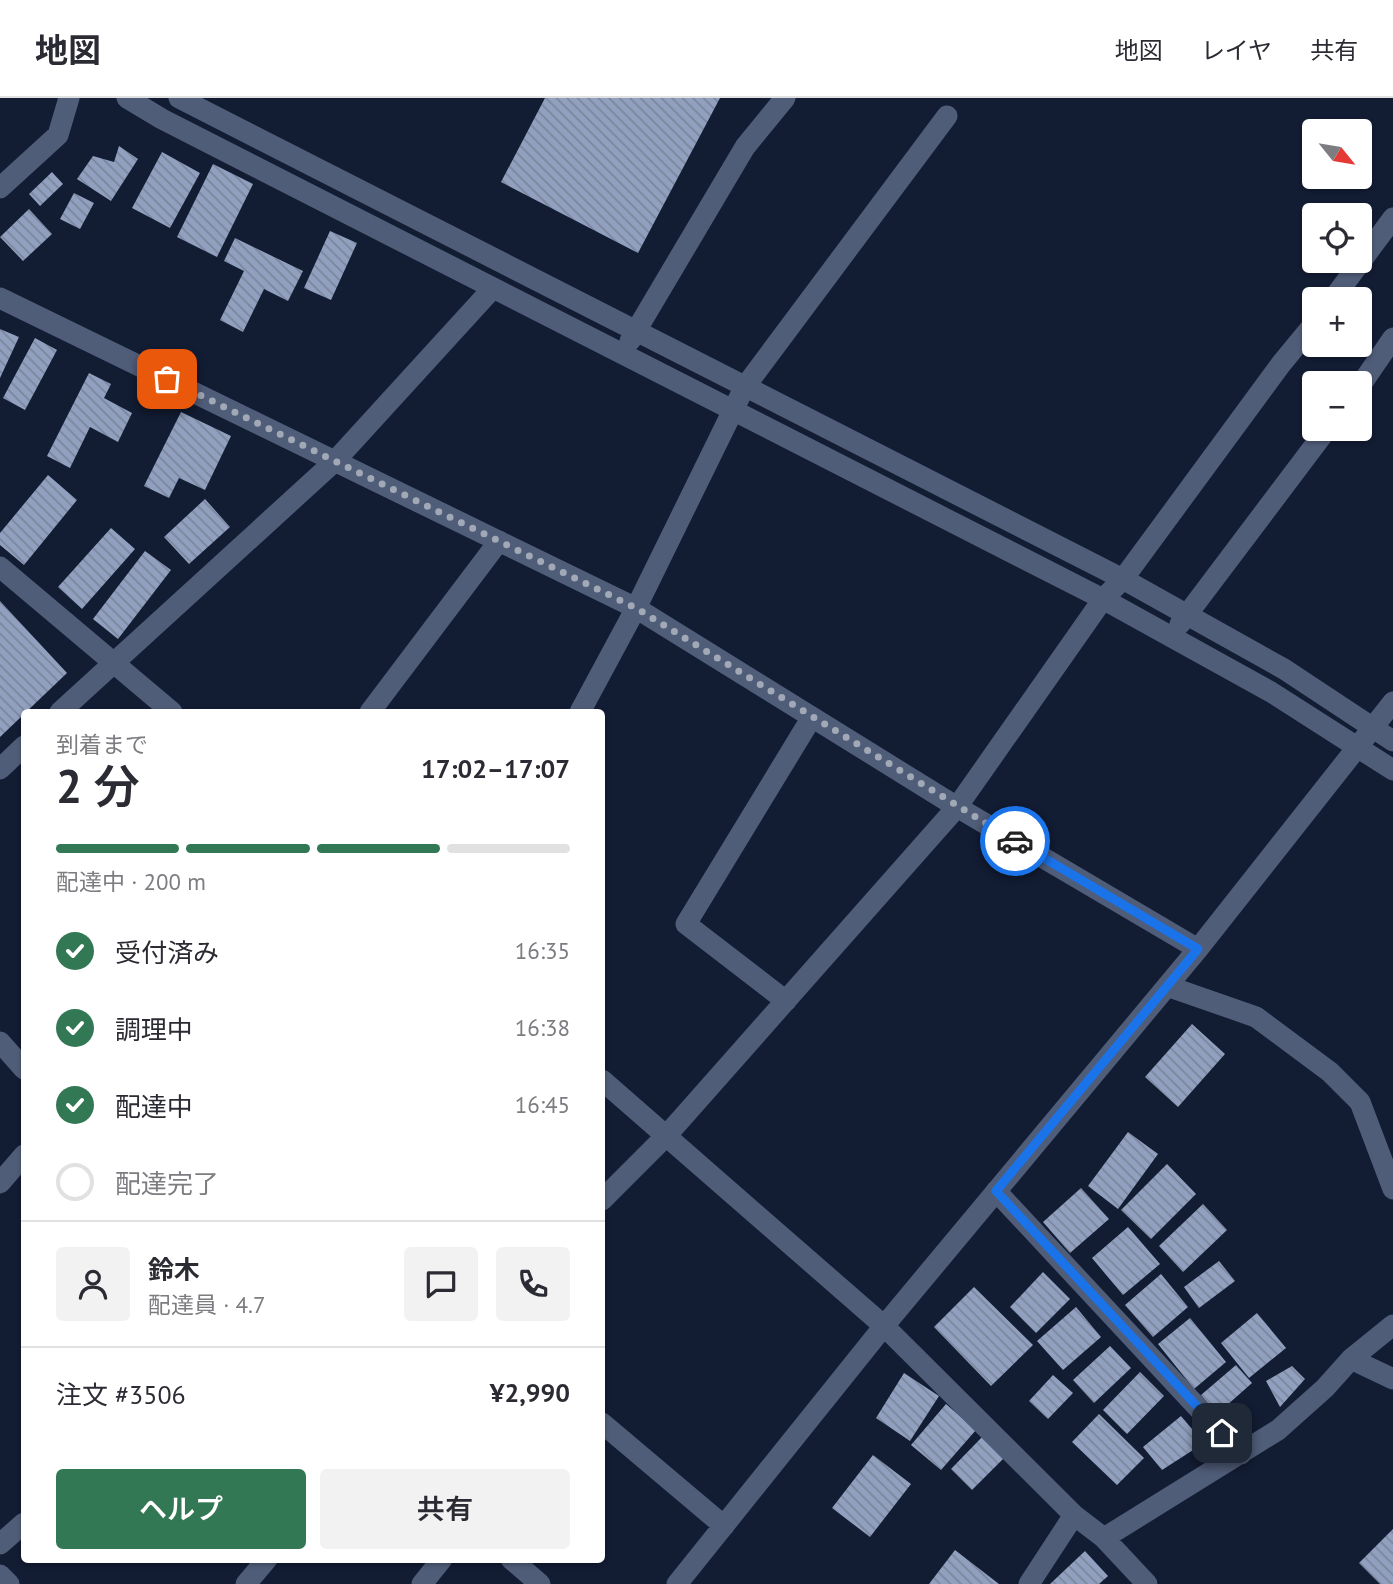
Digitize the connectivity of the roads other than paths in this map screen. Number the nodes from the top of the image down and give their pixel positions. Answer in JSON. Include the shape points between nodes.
{"nodes":[{"id":1,"x":69,"y":98,"type":"edge"},
{"id":2,"x":127,"y":98,"type":"edge"},
{"id":3,"x":179,"y":98,"type":"edge"},
{"id":4,"x":785,"y":98,"type":"edge"},
{"id":5,"x":947,"y":116,"type":"dead end"},
{"id":6,"x":0,"y":188,"type":"edge"},
{"id":7,"x":1393,"y":218,"type":"edge"},
{"id":8,"x":1342,"y":287,"type":"edge"},
{"id":9,"x":493,"y":288,"type":"junction"},
{"id":10,"x":0,"y":298,"type":"edge"},
{"id":11,"x":637,"y":330,"type":"junction"},
{"id":12,"x":1393,"y":338,"type":"edge"},
{"id":13,"x":1302,"y":339,"type":"edge"},
{"id":14,"x":622,"y":354,"type":"junction"},
{"id":15,"x":1370,"y":371,"type":"edge"},
{"id":16,"x":744,"y":388,"type":"junction"},
{"id":17,"x":732,"y":411,"type":"junction"},
{"id":18,"x":1318,"y":441,"type":"edge"},
{"id":19,"x":335,"y":461,"type":"junction"},
{"id":20,"x":499,"y":541,"type":"junction"},
{"id":21,"x":0,"y":567,"type":"edge"},
{"id":22,"x":1124,"y":579,"type":"junction"},
{"id":23,"x":1102,"y":598,"type":"junction"},
{"id":24,"x":636,"y":608,"type":"junction"},
{"id":25,"x":1186,"y":614,"type":"junction"},
{"id":26,"x":1170,"y":637,"type":"junction"},
{"id":27,"x":114,"y":662,"type":"junction"},
{"id":28,"x":1393,"y":702,"type":"edge"},
{"id":29,"x":63,"y":709,"type":"edge"},
{"id":30,"x":169,"y":709,"type":"edge"},
{"id":31,"x":372,"y":709,"type":"edge"},
{"id":32,"x":582,"y":709,"type":"edge"},
{"id":33,"x":812,"y":717,"type":"junction"},
{"id":34,"x":1371,"y":729,"type":"junction"},
{"id":35,"x":1393,"y":741,"type":"edge"},
{"id":36,"x":1357,"y":747,"type":"junction"},
{"id":37,"x":21,"y":749,"type":"edge"},
{"id":38,"x":0,"y":769,"type":"edge"},
{"id":39,"x":1393,"y":770,"type":"edge"},
{"id":40,"x":957,"y":807,"type":"junction"},
{"id":41,"x":1198,"y":949,"type":"junction"},
{"id":42,"x":1167,"y":986,"type":"junction"},
{"id":43,"x":786,"y":1001,"type":"junction"},
{"id":44,"x":0,"y":1042,"type":"edge"},
{"id":45,"x":21,"y":1066,"type":"edge"},
{"id":46,"x":605,"y":1083,"type":"edge"},
{"id":47,"x":667,"y":1135,"type":"junction"},
{"id":48,"x":21,"y":1158,"type":"edge"},
{"id":49,"x":0,"y":1183,"type":"edge"},
{"id":50,"x":1393,"y":1189,"type":"edge"},
{"id":51,"x":996,"y":1191,"type":"junction"},
{"id":52,"x":605,"y":1197,"type":"edge"},
{"id":53,"x":1393,"y":1325,"type":"edge"},
{"id":54,"x":884,"y":1326,"type":"junction"},
{"id":55,"x":1351,"y":1359,"type":"junction"},
{"id":56,"x":1393,"y":1379,"type":"edge"},
{"id":57,"x":605,"y":1426,"type":"edge"},
{"id":58,"x":1241,"y":1454,"type":"junction"},
{"id":59,"x":1074,"y":1515,"type":"junction"},
{"id":60,"x":21,"y":1526,"type":"edge"},
{"id":61,"x":724,"y":1526,"type":"junction"},
{"id":62,"x":1104,"y":1538,"type":"junction"},
{"id":63,"x":0,"y":1544,"type":"edge"},
{"id":64,"x":264,"y":1563,"type":"edge"},
{"id":65,"x":439,"y":1563,"type":"edge"},
{"id":66,"x":516,"y":1563,"type":"edge"},
{"id":67,"x":0,"y":1575,"type":"edge"},
{"id":68,"x":9,"y":1584,"type":"edge"},
{"id":69,"x":246,"y":1584,"type":"edge"},
{"id":70,"x":422,"y":1584,"type":"edge"},
{"id":71,"x":540,"y":1584,"type":"edge"},
{"id":72,"x":677,"y":1584,"type":"edge"},
{"id":73,"x":1029,"y":1584,"type":"edge"},
{"id":74,"x":1147,"y":1584,"type":"edge"}],
"edges":[{"from":1,"to":6,"type":"street","via":[[58,135]]},
{"from":2,"to":9,"type":"street"},
{"from":3,"to":11,"type":"street"},
{"from":4,"to":11,"type":"street","via":[[746,147]]},
{"from":5,"to":16,"type":"street"},
{"from":7,"to":8,"type":"street"},
{"from":9,"to":14,"type":"street"},
{"from":9,"to":19,"type":"street"},
{"from":10,"to":19,"type":"street"},
{"from":11,"to":14,"type":"street"},
{"from":11,"to":16,"type":"street"},
{"from":12,"to":15,"type":"street"},
{"from":13,"to":22,"type":"street"},
{"from":14,"to":17,"type":"street"},
{"from":16,"to":17,"type":"street"},
{"from":16,"to":22,"type":"street"},
{"from":17,"to":23,"type":"street"},
{"from":17,"to":24,"type":"street"},
{"from":18,"to":25,"type":"street"},
{"from":19,"to":20,"type":"street"},
{"from":19,"to":27,"type":"street"},
{"from":20,"to":24,"type":"street"},
{"from":20,"to":31,"type":"street"},
{"from":21,"to":27,"type":"street"},
{"from":22,"to":23,"type":"street"},
{"from":22,"to":25,"type":"street"},
{"from":23,"to":26,"type":"street"},
{"from":23,"to":40,"type":"street"},
{"from":24,"to":32,"type":"street"},
{"from":24,"to":33,"type":"street"},
{"from":25,"to":26,"type":"street"},
{"from":25,"to":34,"type":"street","via":[[1284,669]]},
{"from":26,"to":36,"type":"street"},
{"from":27,"to":29,"type":"street"},
{"from":27,"to":30,"type":"street"},
{"from":28,"to":34,"type":"street"},
{"from":33,"to":40,"type":"street"},
{"from":33,"to":43,"type":"street","via":[[686,925]]},
{"from":34,"to":35,"type":"street"},
{"from":34,"to":36,"type":"street"},
{"from":36,"to":39,"type":"street"},
{"from":36,"to":41,"type":"street"},
{"from":37,"to":38,"type":"street"},
{"from":40,"to":41,"type":"street"},
{"from":40,"to":43,"type":"street"},
{"from":41,"to":42,"type":"street"},
{"from":42,"to":50,"type":"street","via":[[1256,1017],[1330,1072],[1360,1102]]},
{"from":42,"to":51,"type":"street"},
{"from":43,"to":47,"type":"street"},
{"from":44,"to":45,"type":"street"},
{"from":46,"to":47,"type":"street"},
{"from":47,"to":52,"type":"street"},
{"from":47,"to":54,"type":"street"},
{"from":48,"to":49,"type":"street"},
{"from":51,"to":54,"type":"street"},
{"from":51,"to":58,"type":"street"},
{"from":53,"to":55,"type":"street"},
{"from":54,"to":59,"type":"street"},
{"from":54,"to":61,"type":"street"},
{"from":55,"to":56,"type":"street"},
{"from":55,"to":58,"type":"street","via":[[1279,1430]]},
{"from":57,"to":61,"type":"street"},
{"from":58,"to":62,"type":"street"},
{"from":59,"to":62,"type":"street"},
{"from":59,"to":73,"type":"street"},
{"from":60,"to":63,"type":"street"},
{"from":61,"to":72,"type":"street"},
{"from":62,"to":74,"type":"street"},
{"from":64,"to":69,"type":"street"},
{"from":65,"to":70,"type":"street"},
{"from":66,"to":71,"type":"street"},
{"from":67,"to":68,"type":"street"}]}
